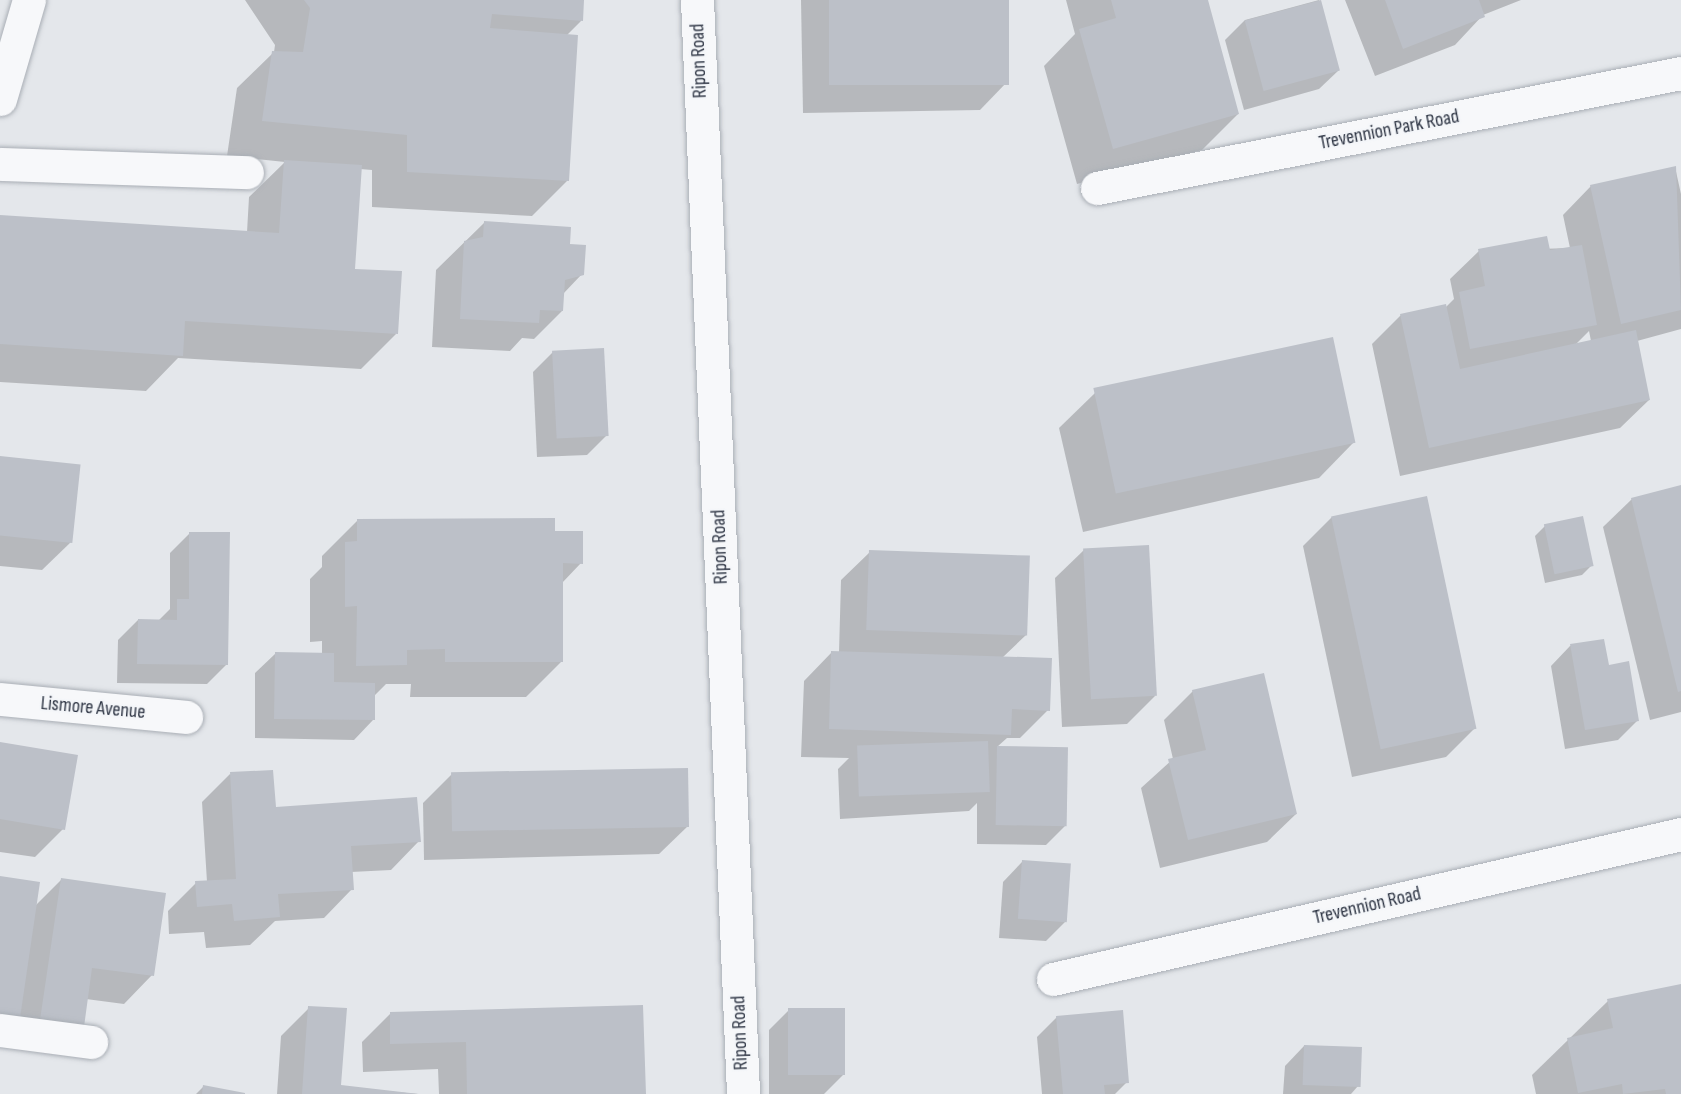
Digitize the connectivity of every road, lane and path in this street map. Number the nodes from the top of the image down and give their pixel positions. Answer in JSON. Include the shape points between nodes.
{"nodes":[{"id":1,"x":29,"y":0,"type":"edge"},
{"id":2,"x":697,"y":0,"type":"edge"},
{"id":3,"x":1681,"y":73,"type":"edge"},
{"id":4,"x":0,"y":99,"type":"edge"},
{"id":5,"x":0,"y":164,"type":"edge"},
{"id":6,"x":247,"y":172,"type":"dead end"},
{"id":7,"x":1097,"y":188,"type":"dead end"},
{"id":8,"x":0,"y":699,"type":"edge"},
{"id":9,"x":186,"y":717,"type":"dead end"},
{"id":10,"x":1681,"y":834,"type":"edge"},
{"id":11,"x":1053,"y":979,"type":"dead end"},
{"id":12,"x":0,"y":1030,"type":"edge"},
{"id":13,"x":91,"y":1042,"type":"dead end"},
{"id":14,"x":743,"y":1094,"type":"edge"}],
"edges":[{"from":1,"to":4,"type":"street"},
{"from":2,"to":14,"type":"street","name":"Ripon Road"},
{"from":3,"to":7,"type":"street","name":"Trevennion Park Road"},
{"from":5,"to":6,"type":"street"},
{"from":8,"to":9,"type":"street","name":"Lismore Avenue"},
{"from":10,"to":11,"type":"street","name":"Trevennion Road"},
{"from":12,"to":13,"type":"street"}]}
